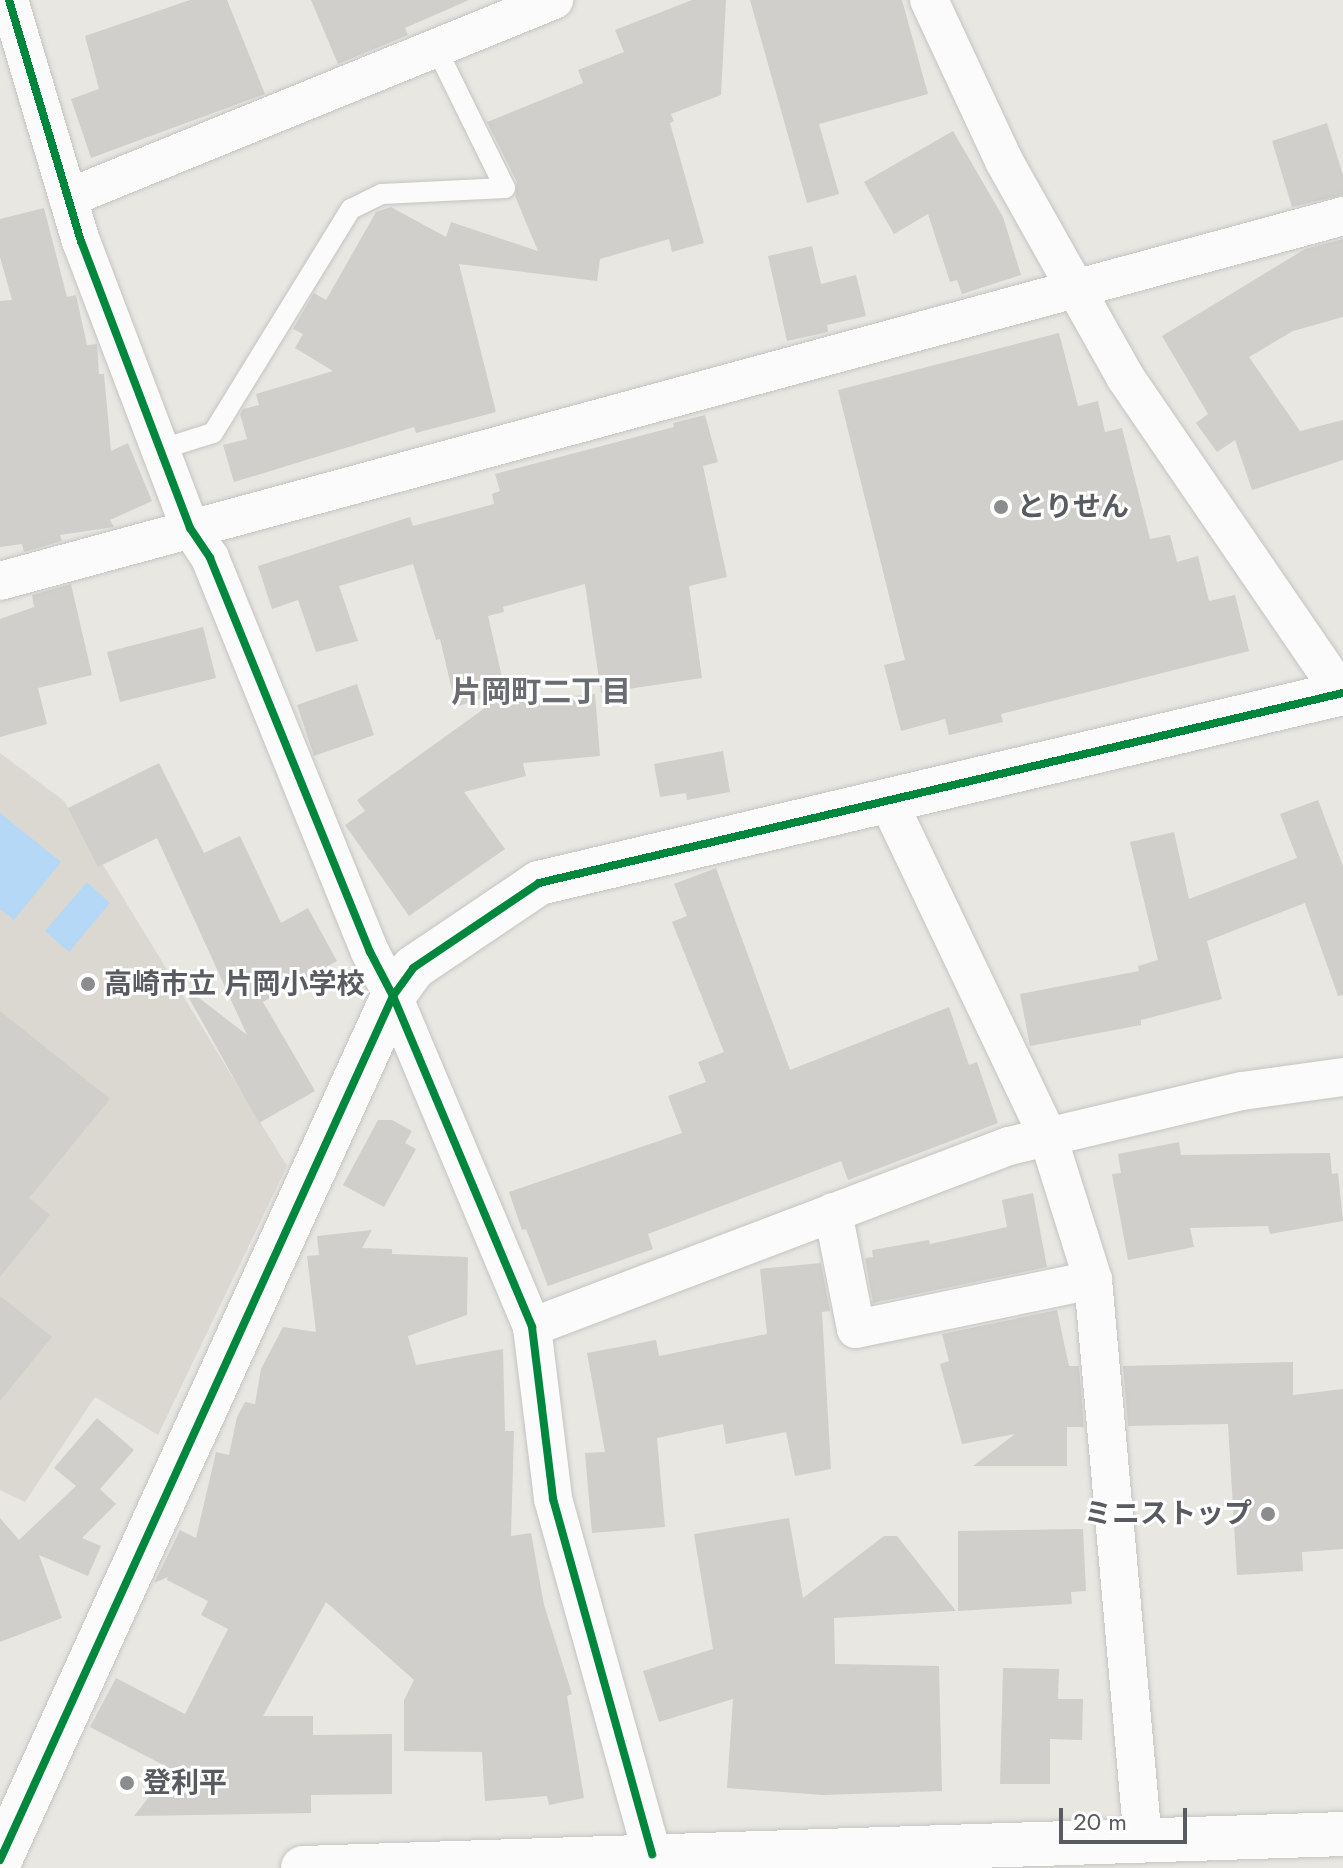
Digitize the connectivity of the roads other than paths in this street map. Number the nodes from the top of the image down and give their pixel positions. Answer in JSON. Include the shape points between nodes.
{"nodes":[{"id":1,"x":9,"y":0,"type":"edge"},
{"id":2,"x":554,"y":0,"type":"edge"},
{"id":3,"x":929,"y":0,"type":"edge"},
{"id":4,"x":505,"y":9,"type":"edge"},
{"id":5,"x":436,"y":48,"type":"junction"},
{"id":6,"x":68,"y":198,"type":"junction"},
{"id":7,"x":1343,"y":216,"type":"edge"},
{"id":8,"x":1078,"y":290,"type":"junction"},
{"id":9,"x":162,"y":449,"type":"junction"},
{"id":10,"x":190,"y":528,"type":"junction"},
{"id":11,"x":0,"y":581,"type":"edge"},
{"id":12,"x":1343,"y":694,"type":"edge"},
{"id":13,"x":887,"y":799,"type":"junction"},
{"id":14,"x":393,"y":996,"type":"junction"},
{"id":15,"x":1343,"y":1077,"type":"edge"},
{"id":16,"x":1048,"y":1137,"type":"junction"},
{"id":17,"x":833,"y":1212,"type":"junction"},
{"id":18,"x":1093,"y":1280,"type":"junction"},
{"id":19,"x":532,"y":1327,"type":"junction"},
{"id":20,"x":1343,"y":1834,"type":"edge"},
{"id":21,"x":1143,"y":1841,"type":"junction"},
{"id":22,"x":652,"y":1854,"type":"junction"},
{"id":23,"x":0,"y":1860,"type":"edge"},
{"id":24,"x":706,"y":1861,"type":"edge"},
{"id":25,"x":303,"y":1868,"type":"edge"},
{"id":26,"x":323,"y":1868,"type":"edge"}],
"edges":[{"from":1,"to":6,"type":"street"},
{"from":2,"to":4,"type":"street"},
{"from":3,"to":8,"type":"street","via":[[1004,161]]},
{"from":4,"to":5,"type":"street"},
{"from":5,"to":6,"type":"street"},
{"from":5,"to":9,"type":"lane","via":[[505,188],[382,194],[351,209],[213,433]]},
{"from":6,"to":9,"type":"street"},
{"from":7,"to":8,"type":"street"},
{"from":8,"to":10,"type":"street"},
{"from":8,"to":12,"type":"street","via":[[1125,377]]},
{"from":9,"to":10,"type":"street"},
{"from":10,"to":11,"type":"street"},
{"from":10,"to":14,"type":"street","via":[[210,558],[370,952]]},
{"from":12,"to":13,"type":"street"},
{"from":13,"to":14,"type":"street","via":[[539,883],[413,968]]},
{"from":13,"to":16,"type":"street"},
{"from":14,"to":19,"type":"street"},
{"from":14,"to":23,"type":"street"},
{"from":15,"to":16,"type":"street","via":[[1242,1091]]},
{"from":16,"to":17,"type":"street","via":[[1009,1146]]},
{"from":16,"to":18,"type":"street"},
{"from":17,"to":18,"type":"street","via":[[856,1329]]},
{"from":17,"to":19,"type":"street"},
{"from":18,"to":21,"type":"street"},
{"from":19,"to":22,"type":"street","via":[[553,1499]]},
{"from":20,"to":21,"type":"street"},
{"from":21,"to":24,"type":"street"},
{"from":22,"to":24,"type":"street"},
{"from":22,"to":26,"type":"street"},
{"from":25,"to":26,"type":"street"}]}
